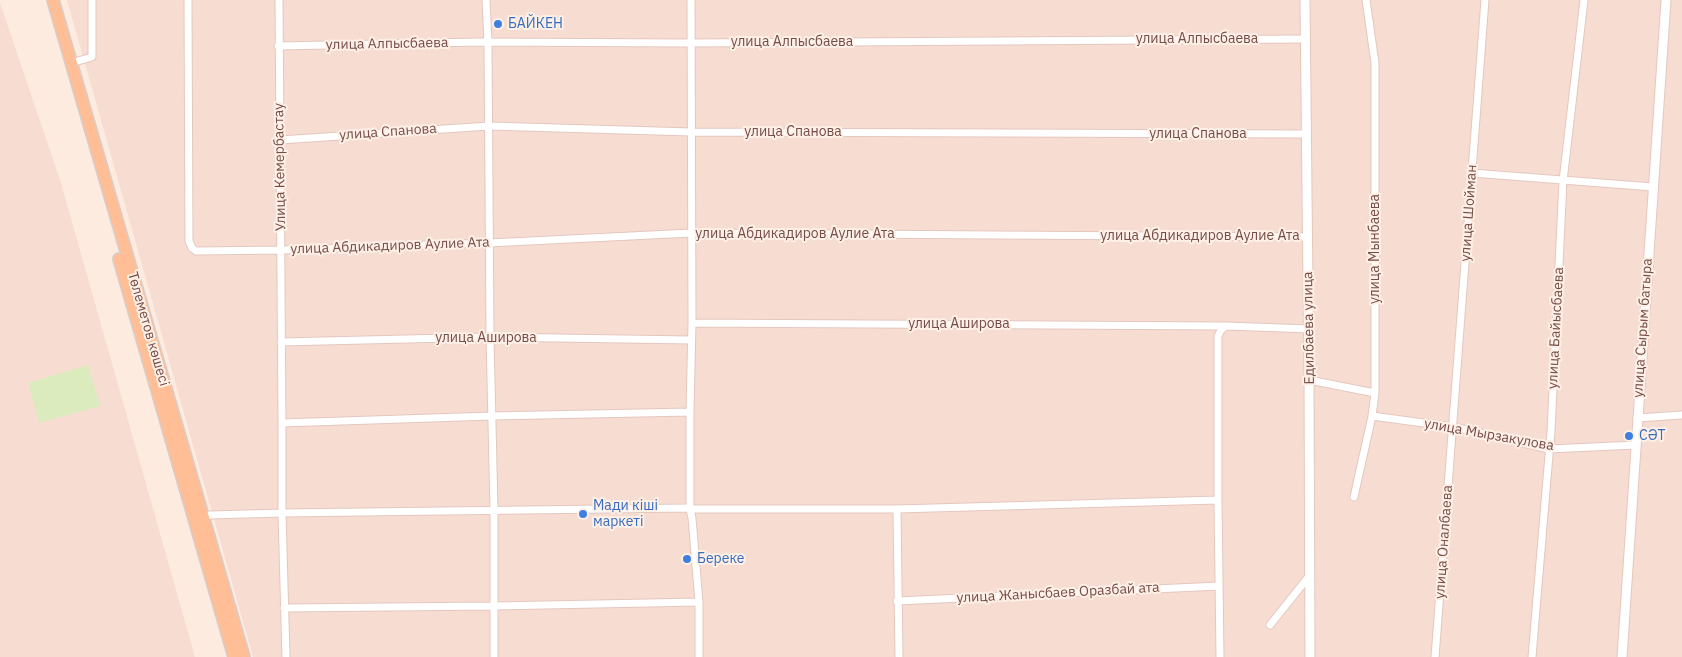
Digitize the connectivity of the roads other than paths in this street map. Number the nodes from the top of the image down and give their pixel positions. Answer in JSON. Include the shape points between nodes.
{"nodes":[{"id":1,"x":46,"y":0,"type":"edge"},
{"id":2,"x":53,"y":0,"type":"edge"},
{"id":3,"x":92,"y":0,"type":"edge"},
{"id":4,"x":188,"y":0,"type":"edge"},
{"id":5,"x":279,"y":0,"type":"edge"},
{"id":6,"x":486,"y":0,"type":"edge"},
{"id":7,"x":691,"y":0,"type":"edge"},
{"id":8,"x":1305,"y":0,"type":"edge"},
{"id":9,"x":1366,"y":0,"type":"edge"},
{"id":10,"x":1486,"y":0,"type":"edge"},
{"id":11,"x":1584,"y":0,"type":"edge"},
{"id":12,"x":1666,"y":0,"type":"edge"},
{"id":13,"x":1306,"y":39,"type":"junction"},
{"id":14,"x":488,"y":42,"type":"junction"},
{"id":15,"x":690,"y":43,"type":"junction"},
{"id":16,"x":278,"y":46,"type":"junction"},
{"id":17,"x":71,"y":63,"type":"junction"},
{"id":18,"x":489,"y":126,"type":"junction"},
{"id":19,"x":691,"y":132,"type":"junction"},
{"id":20,"x":1307,"y":134,"type":"junction"},
{"id":21,"x":280,"y":140,"type":"junction"},
{"id":22,"x":1472,"y":173,"type":"junction"},
{"id":23,"x":1563,"y":180,"type":"junction"},
{"id":24,"x":1653,"y":186,"type":"junction"},
{"id":25,"x":691,"y":233,"type":"junction"},
{"id":26,"x":1308,"y":237,"type":"junction"},
{"id":27,"x":489,"y":243,"type":"junction"},
{"id":28,"x":282,"y":250,"type":"junction"},
{"id":29,"x":692,"y":323,"type":"junction"},
{"id":30,"x":1226,"y":326,"type":"junction"},
{"id":31,"x":1309,"y":329,"type":"junction"},
{"id":32,"x":490,"y":337,"type":"junction"},
{"id":33,"x":692,"y":340,"type":"junction"},
{"id":34,"x":282,"y":342,"type":"junction"},
{"id":35,"x":1309,"y":380,"type":"junction"},
{"id":36,"x":1375,"y":393,"type":"junction"},
{"id":37,"x":690,"y":412,"type":"junction"},
{"id":38,"x":1682,"y":415,"type":"edge"},
{"id":39,"x":491,"y":416,"type":"junction"},
{"id":40,"x":1372,"y":416,"type":"junction"},
{"id":41,"x":1637,"y":418,"type":"junction"},
{"id":42,"x":282,"y":423,"type":"junction"},
{"id":43,"x":1453,"y":427,"type":"junction"},
{"id":44,"x":1636,"y":445,"type":"junction"},
{"id":45,"x":1550,"y":449,"type":"junction"},
{"id":46,"x":1354,"y":497,"type":"dead end"},
{"id":47,"x":1218,"y":500,"type":"junction"},
{"id":48,"x":690,"y":509,"type":"junction"},
{"id":49,"x":897,"y":509,"type":"junction"},
{"id":50,"x":494,"y":510,"type":"junction"},
{"id":51,"x":282,"y":513,"type":"junction"},
{"id":52,"x":199,"y":518,"type":"junction"},
{"id":53,"x":1310,"y":574,"type":"junction"},
{"id":54,"x":1219,"y":586,"type":"junction"},
{"id":55,"x":897,"y":601,"type":"junction"},
{"id":56,"x":699,"y":602,"type":"junction"},
{"id":57,"x":494,"y":606,"type":"junction"},
{"id":58,"x":284,"y":608,"type":"junction"},
{"id":59,"x":1270,"y":625,"type":"dead end"},
{"id":60,"x":234,"y":657,"type":"edge"},
{"id":61,"x":244,"y":657,"type":"edge"},
{"id":62,"x":286,"y":657,"type":"edge"},
{"id":63,"x":494,"y":657,"type":"edge"},
{"id":64,"x":699,"y":657,"type":"edge"},
{"id":65,"x":900,"y":657,"type":"edge"},
{"id":66,"x":1220,"y":657,"type":"edge"},
{"id":67,"x":1310,"y":657,"type":"edge"},
{"id":68,"x":1435,"y":657,"type":"edge"},
{"id":69,"x":1532,"y":657,"type":"edge"},
{"id":70,"x":1622,"y":657,"type":"edge"}],
"edges":[{"from":1,"to":52,"type":"main road","name":"Төлеметов көшесі"},
{"from":2,"to":17,"type":"main road","name":"Төлеметов көшесі"},
{"from":3,"to":17,"type":"street","via":[[92,57]]},
{"from":4,"to":28,"type":"street","name":"улица Абдикадиров Аулие Ата","via":[[189,241],[196,251]]},
{"from":5,"to":16,"type":"street","name":"Улица Кемербастау"},
{"from":6,"to":14,"type":"street"},
{"from":7,"to":15,"type":"street"},
{"from":8,"to":13,"type":"street","name":"Едилбаева улица"},
{"from":9,"to":36,"type":"street","name":"улица Мынбаева","via":[[1375,63]]},
{"from":10,"to":22,"type":"street","name":"улица Шойман"},
{"from":11,"to":23,"type":"street","name":"улица Байысбаева"},
{"from":12,"to":24,"type":"street","name":"улица Сырым батыра"},
{"from":13,"to":15,"type":"street","name":"улица Алпысбаева"},
{"from":13,"to":20,"type":"street","name":"Едилбаева улица"},
{"from":14,"to":15,"type":"street","name":"улица Алпысбаева"},
{"from":14,"to":16,"type":"street","name":"улица Алпысбаева"},
{"from":14,"to":18,"type":"street"},
{"from":15,"to":19,"type":"street"},
{"from":16,"to":21,"type":"street","name":"Улица Кемербастау"},
{"from":17,"to":52,"type":"main road","name":"Төлеметов көшесі"},
{"from":18,"to":19,"type":"street","name":"улица Спанова"},
{"from":18,"to":21,"type":"street","name":"улица Спанова"},
{"from":18,"to":27,"type":"street"},
{"from":19,"to":20,"type":"street","name":"улица Спанова"},
{"from":19,"to":25,"type":"street"},
{"from":20,"to":26,"type":"street","name":"Едилбаева улица"},
{"from":21,"to":28,"type":"street","name":"Улица Кемербастау"},
{"from":22,"to":23,"type":"street"},
{"from":22,"to":43,"type":"street","name":"улица Шойман"},
{"from":23,"to":24,"type":"street"},
{"from":23,"to":45,"type":"street","name":"улица Байысбаева"},
{"from":24,"to":41,"type":"street","name":"улица Сырым батыра"},
{"from":25,"to":26,"type":"street","name":"улица Абдикадиров Аулие Ата"},
{"from":25,"to":27,"type":"street","name":"улица Абдикадиров Аулие Ата"},
{"from":25,"to":29,"type":"street"},
{"from":26,"to":31,"type":"street","name":"Едилбаева улица"},
{"from":27,"to":28,"type":"street","name":"улица Абдикадиров Аулие Ата"},
{"from":27,"to":32,"type":"street"},
{"from":28,"to":34,"type":"street","name":"Улица Кемербастау"},
{"from":29,"to":30,"type":"street","name":"улица Аширова"},
{"from":29,"to":33,"type":"street"},
{"from":30,"to":31,"type":"street","name":"улица Аширова"},
{"from":30,"to":47,"type":"street","via":[[1218,336]]},
{"from":31,"to":35,"type":"street","name":"Едилбаева улица"},
{"from":32,"to":33,"type":"street","name":"улица Аширова"},
{"from":32,"to":34,"type":"street","name":"улица Аширова"},
{"from":32,"to":39,"type":"street"},
{"from":33,"to":37,"type":"street"},
{"from":34,"to":42,"type":"street","name":"Улица Кемербастау"},
{"from":35,"to":36,"type":"street"},
{"from":35,"to":53,"type":"street","name":"Едилбаева улица"},
{"from":36,"to":40,"type":"street","name":"улица Мынбаева"},
{"from":37,"to":39,"type":"street"},
{"from":37,"to":48,"type":"street"},
{"from":38,"to":41,"type":"street"},
{"from":39,"to":42,"type":"street"},
{"from":39,"to":50,"type":"street"},
{"from":40,"to":43,"type":"street","name":"улица Мырзакулова"},
{"from":40,"to":46,"type":"street","name":"улица Мынбаева"},
{"from":41,"to":44,"type":"street","name":"улица Сырым батыра"},
{"from":42,"to":51,"type":"street","name":"Улица Кемербастау"},
{"from":43,"to":45,"type":"street","name":"улица Мырзакулова"},
{"from":43,"to":68,"type":"street","name":"улица Оналбаева"},
{"from":44,"to":45,"type":"street","name":"улица Мырзакулова"},
{"from":44,"to":70,"type":"street","name":"улица Сырым батыра"},
{"from":45,"to":69,"type":"street","name":"улица Байысбаева"},
{"from":47,"to":49,"type":"street"},
{"from":47,"to":54,"type":"street"},
{"from":48,"to":49,"type":"street"},
{"from":48,"to":50,"type":"street"},
{"from":48,"to":56,"type":"street"},
{"from":49,"to":55,"type":"street"},
{"from":50,"to":51,"type":"street"},
{"from":50,"to":57,"type":"street"},
{"from":51,"to":52,"type":"street"},
{"from":51,"to":58,"type":"street","name":"Улица Кемербастау"},
{"from":52,"to":60,"type":"main road","name":"Төлеметов көшесі"},
{"from":52,"to":61,"type":"main road","name":"Төлеметов көшесі"},
{"from":53,"to":59,"type":"street"},
{"from":53,"to":67,"type":"street","name":"Едилбаева улица"},
{"from":54,"to":55,"type":"street","name":"улица Жанысбаев Оразбай ата"},
{"from":54,"to":66,"type":"street"},
{"from":55,"to":65,"type":"street"},
{"from":56,"to":57,"type":"street"},
{"from":56,"to":64,"type":"street"},
{"from":57,"to":58,"type":"street"},
{"from":57,"to":63,"type":"street"},
{"from":58,"to":62,"type":"street","name":"Улица Кемербастау"}]}
